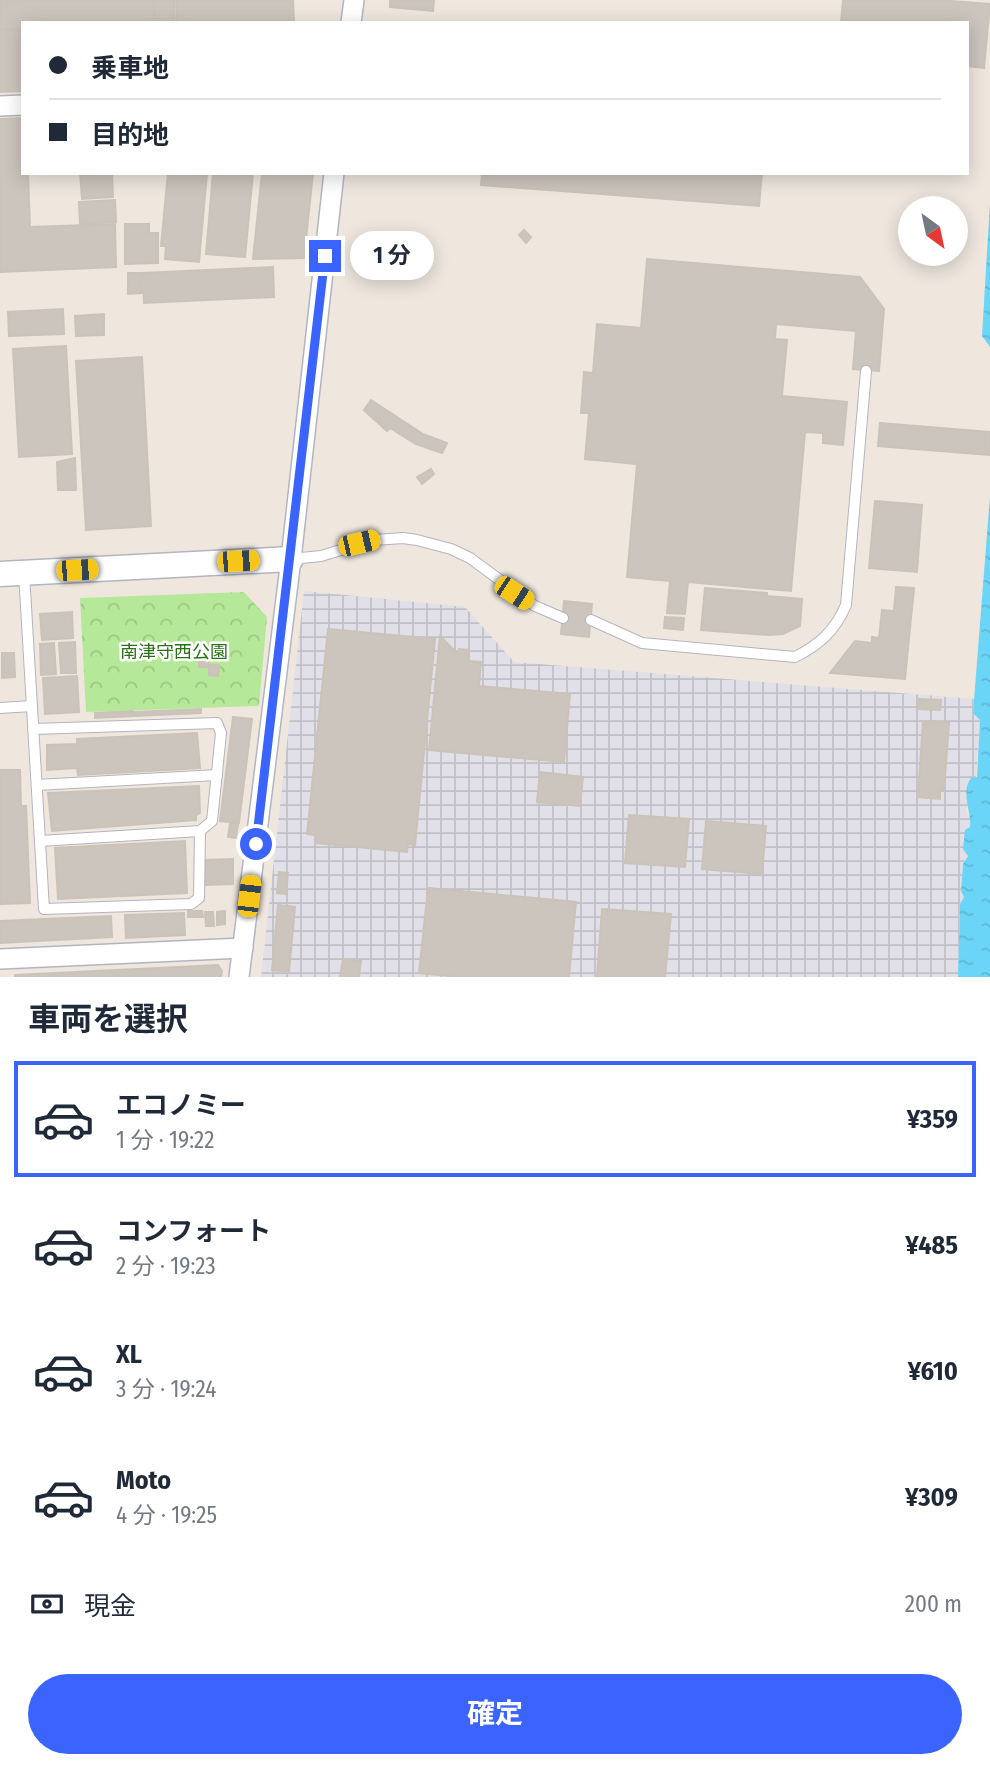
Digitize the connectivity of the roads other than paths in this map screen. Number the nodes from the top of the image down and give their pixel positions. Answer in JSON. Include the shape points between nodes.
{"nodes":[{"id":1,"x":354,"y":0,"type":"edge"},
{"id":2,"x":351,"y":21,"type":"edge"},
{"id":3,"x":21,"y":105,"type":"edge"},
{"id":4,"x":0,"y":106,"type":"edge"},
{"id":5,"x":334,"y":175,"type":"edge"},
{"id":6,"x":866,"y":370,"type":"dead end"},
{"id":7,"x":291,"y":559,"type":"junction"},
{"id":8,"x":12,"y":573,"type":"edge"},
{"id":9,"x":563,"y":618,"type":"dead end"},
{"id":10,"x":591,"y":620,"type":"dead end"},
{"id":11,"x":32,"y":706,"type":"junction"},
{"id":12,"x":0,"y":708,"type":"edge"},
{"id":13,"x":33,"y":729,"type":"junction"},
{"id":14,"x":217,"y":775,"type":"junction"},
{"id":15,"x":37,"y":785,"type":"junction"},
{"id":16,"x":200,"y":831,"type":"junction"},
{"id":17,"x":40,"y":841,"type":"junction"},
{"id":18,"x":243,"y":948,"type":"junction"},
{"id":19,"x":0,"y":959,"type":"edge"},
{"id":20,"x":239,"y":977,"type":"edge"}],
"edges":[{"from":1,"to":2,"type":"street"},
{"from":3,"to":4,"type":"street"},
{"from":5,"to":7,"type":"street"},
{"from":6,"to":10,"type":"lane","via":[[846,605],[827,637],[794,657],[642,643]]},
{"from":7,"to":8,"type":"street"},
{"from":7,"to":9,"type":"lane","via":[[321,556],[374,540],[417,540],[470,558],[514,593]]},
{"from":7,"to":18,"type":"street"},
{"from":8,"to":11,"type":"lane"},
{"from":11,"to":12,"type":"lane"},
{"from":11,"to":13,"type":"lane"},
{"from":13,"to":14,"type":"lane","via":[[217,723],[221,733]]},
{"from":13,"to":15,"type":"lane"},
{"from":14,"to":15,"type":"lane"},
{"from":14,"to":16,"type":"lane","via":[[212,821]]},
{"from":15,"to":17,"type":"lane"},
{"from":16,"to":17,"type":"lane"},
{"from":16,"to":17,"type":"lane","via":[[199,898],[191,904],[44,909]]},
{"from":18,"to":19,"type":"street"},
{"from":18,"to":20,"type":"street"}]}
